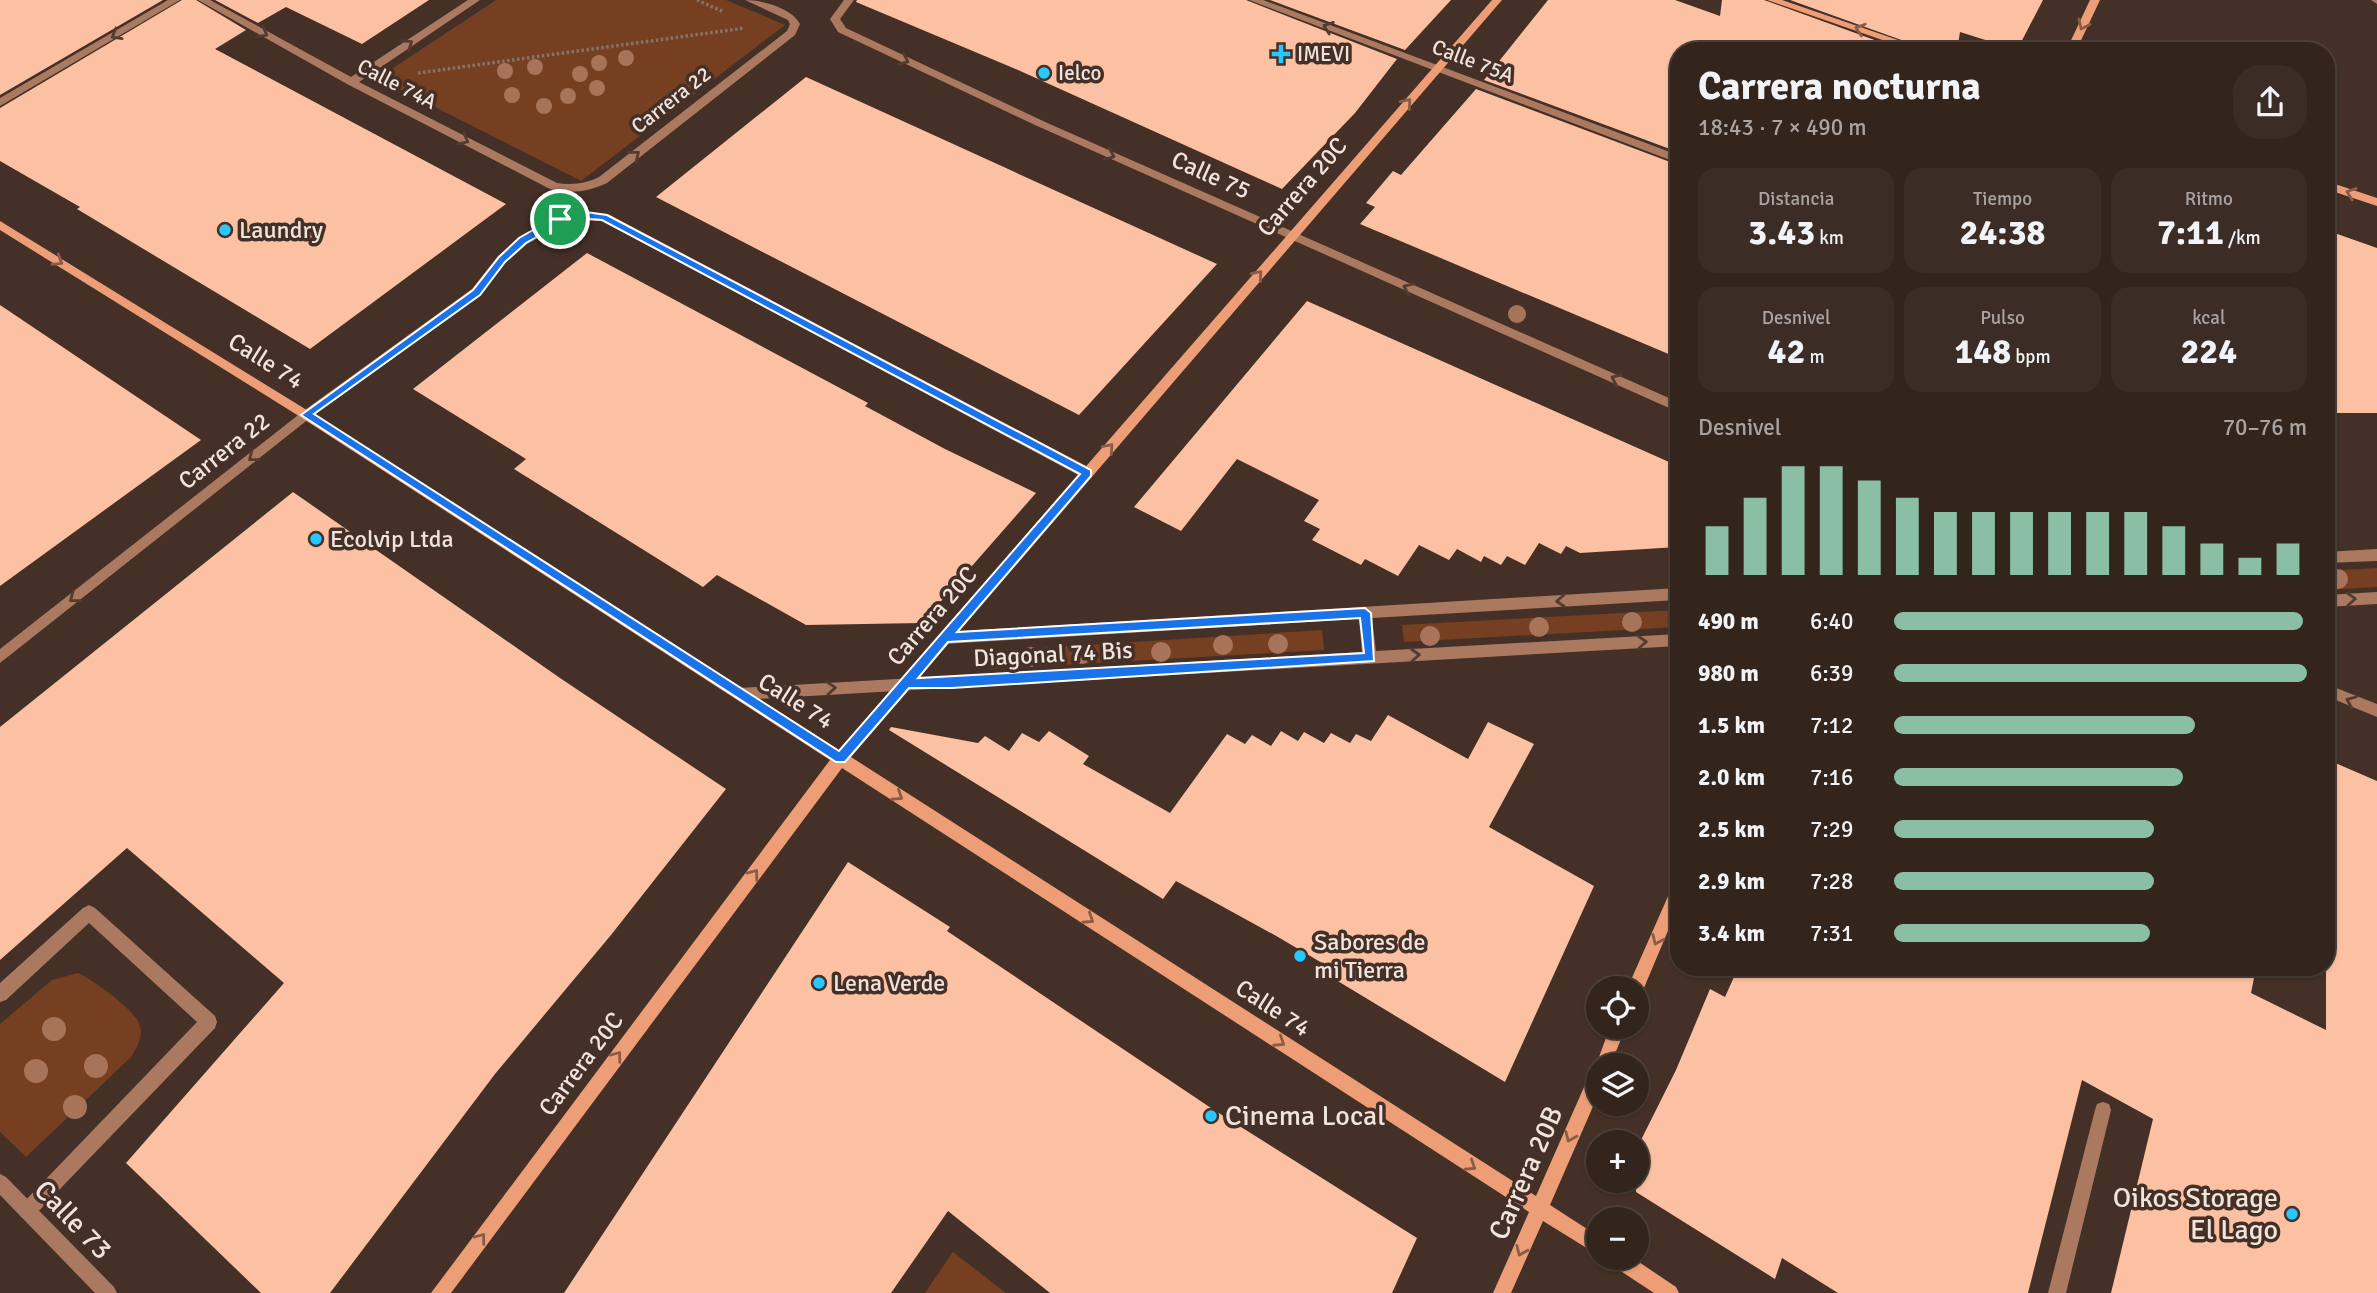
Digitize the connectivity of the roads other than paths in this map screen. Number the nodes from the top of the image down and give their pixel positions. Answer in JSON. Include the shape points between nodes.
{"nodes":[{"id":1,"x":175,"y":0,"type":"edge"},
{"id":2,"x":203,"y":0,"type":"edge"},
{"id":3,"x":475,"y":0,"type":"edge"},
{"id":4,"x":750,"y":0,"type":"edge"},
{"id":5,"x":849,"y":0,"type":"edge"},
{"id":6,"x":1254,"y":0,"type":"edge"},
{"id":7,"x":1496,"y":0,"type":"edge"},
{"id":8,"x":1772,"y":0,"type":"edge"},
{"id":9,"x":2095,"y":0,"type":"edge"},
{"id":10,"x":1898,"y":42,"type":"edge"},
{"id":11,"x":2075,"y":42,"type":"edge"},
{"id":12,"x":1438,"y":68,"type":"junction"},
{"id":13,"x":351,"y":82,"type":"junction"},
{"id":14,"x":0,"y":103,"type":"edge"},
{"id":15,"x":1670,"y":156,"type":"edge"},
{"id":16,"x":2335,"y":188,"type":"edge"},
{"id":17,"x":577,"y":189,"type":"joint"},
{"id":18,"x":2377,"y":202,"type":"edge"},
{"id":19,"x":0,"y":225,"type":"edge"},
{"id":20,"x":1292,"y":236,"type":"junction"},
{"id":21,"x":1670,"y":403,"type":"edge"},
{"id":22,"x":306,"y":415,"type":"junction"},
{"id":23,"x":1087,"y":473,"type":"junction"},
{"id":24,"x":2377,"y":555,"type":"edge"},
{"id":25,"x":2335,"y":557,"type":"edge"},
{"id":26,"x":1670,"y":594,"type":"edge"},
{"id":27,"x":2377,"y":598,"type":"edge"},
{"id":28,"x":2335,"y":600,"type":"edge"},
{"id":29,"x":1365,"y":613,"type":"junction"},
{"id":30,"x":945,"y":638,"type":"junction"},
{"id":31,"x":1670,"y":640,"type":"edge"},
{"id":32,"x":0,"y":657,"type":"edge"},
{"id":33,"x":1370,"y":657,"type":"junction"},
{"id":34,"x":906,"y":683,"type":"junction"},
{"id":35,"x":739,"y":694,"type":"junction"},
{"id":36,"x":2335,"y":694,"type":"edge"},
{"id":37,"x":2377,"y":711,"type":"edge"},
{"id":38,"x":840,"y":759,"type":"junction"},
{"id":39,"x":1670,"y":908,"type":"edge"},
{"id":40,"x":1641,"y":976,"type":"edge"},
{"id":41,"x":0,"y":994,"type":"edge"},
{"id":42,"x":1586,"y":1102,"type":"edge"},
{"id":43,"x":2104,"y":1110,"type":"dead end"},
{"id":44,"x":0,"y":1183,"type":"edge"},
{"id":45,"x":1539,"y":1208,"type":"junction"},
{"id":46,"x":27,"y":1211,"type":"junction"},
{"id":47,"x":1586,"y":1238,"type":"edge"},
{"id":48,"x":1635,"y":1270,"type":"edge"},
{"id":49,"x":108,"y":1293,"type":"edge"},
{"id":50,"x":440,"y":1293,"type":"edge"},
{"id":51,"x":1502,"y":1293,"type":"edge"},
{"id":52,"x":1670,"y":1293,"type":"edge"},
{"id":53,"x":2057,"y":1293,"type":"edge"}],
"edges":[{"from":1,"to":14,"type":"street","one_way":true},
{"from":2,"to":13,"type":"street","name":"Calle 74A","one_way":true},
{"from":13,"to":3,"type":"street","one_way":true},
{"from":17,"to":4,"type":"street","name":"Carrera 22","one_way":true,"via":[[603,180],[787,37],[794,21]]},
{"from":5,"to":20,"type":"street","name":"Calle 75","one_way":true,"via":[[835,19],[842,30]]},
{"from":12,"to":6,"type":"street","name":"Calle 75A","one_way":true},
{"from":7,"to":12,"type":"street","name":"Carrera 20C"},
{"from":10,"to":8,"type":"street","one_way":true},
{"from":9,"to":11,"type":"street","one_way":true},
{"from":12,"to":15,"type":"street","name":"Calle 75A"},
{"from":20,"to":12,"type":"street","name":"Carrera 20C","one_way":true},
{"from":13,"to":17,"type":"street","name":"Calle 74A","one_way":true,"via":[[554,186]]},
{"from":18,"to":16,"type":"street","one_way":true},
{"from":19,"to":22,"type":"street","name":"Calle 74","one_way":true},
{"from":21,"to":20,"type":"street","name":"Calle 75","one_way":true},
{"from":23,"to":20,"type":"street","name":"Carrera 20C","one_way":true},
{"from":22,"to":23,"type":"street","name":"Carrera 22","via":[[476,292],[523,241],[560,219],[579,214],[604,217]]},
{"from":22,"to":32,"type":"street","name":"Carrera 22","one_way":true},
{"from":22,"to":35,"type":"street","name":"Calle 74"},
{"from":23,"to":30,"type":"street","name":"Carrera 20C"},
{"from":24,"to":25,"type":"street"},
{"from":26,"to":29,"type":"street","name":"Diagonal 74 Bis","one_way":true},
{"from":28,"to":27,"type":"street","one_way":true},
{"from":29,"to":30,"type":"street","name":"Diagonal 74 Bis"},
{"from":29,"to":33,"type":"street"},
{"from":30,"to":34,"type":"street","name":"Carrera 20C"},
{"from":33,"to":31,"type":"street","name":"Diagonal 74 Bis","one_way":true},
{"from":33,"to":34,"type":"street","name":"Diagonal 74 Bis"},
{"from":35,"to":34,"type":"street","name":"Diagonal 74 Bis","one_way":true},
{"from":34,"to":38,"type":"street","name":"Carrera 20C"},
{"from":35,"to":38,"type":"street","name":"Calle 74"},
{"from":37,"to":36,"type":"street","one_way":true},
{"from":38,"to":45,"type":"street","name":"Calle 74","one_way":true},
{"from":50,"to":38,"type":"street","name":"Carrera 20C","one_way":true},
{"from":39,"to":40,"type":"street","one_way":true},
{"from":41,"to":46,"type":"street","via":[[89,914],[209,1022]]},
{"from":42,"to":45,"type":"street","name":"Carrera 20B","one_way":true},
{"from":43,"to":53,"type":"street"},
{"from":44,"to":46,"type":"street","name":"Calle 73"},
{"from":45,"to":47,"type":"street","name":"Calle 74"},
{"from":45,"to":51,"type":"street","name":"Carrera 20B","one_way":true},
{"from":46,"to":49,"type":"street","name":"Calle 73"},
{"from":48,"to":52,"type":"street"}]}
